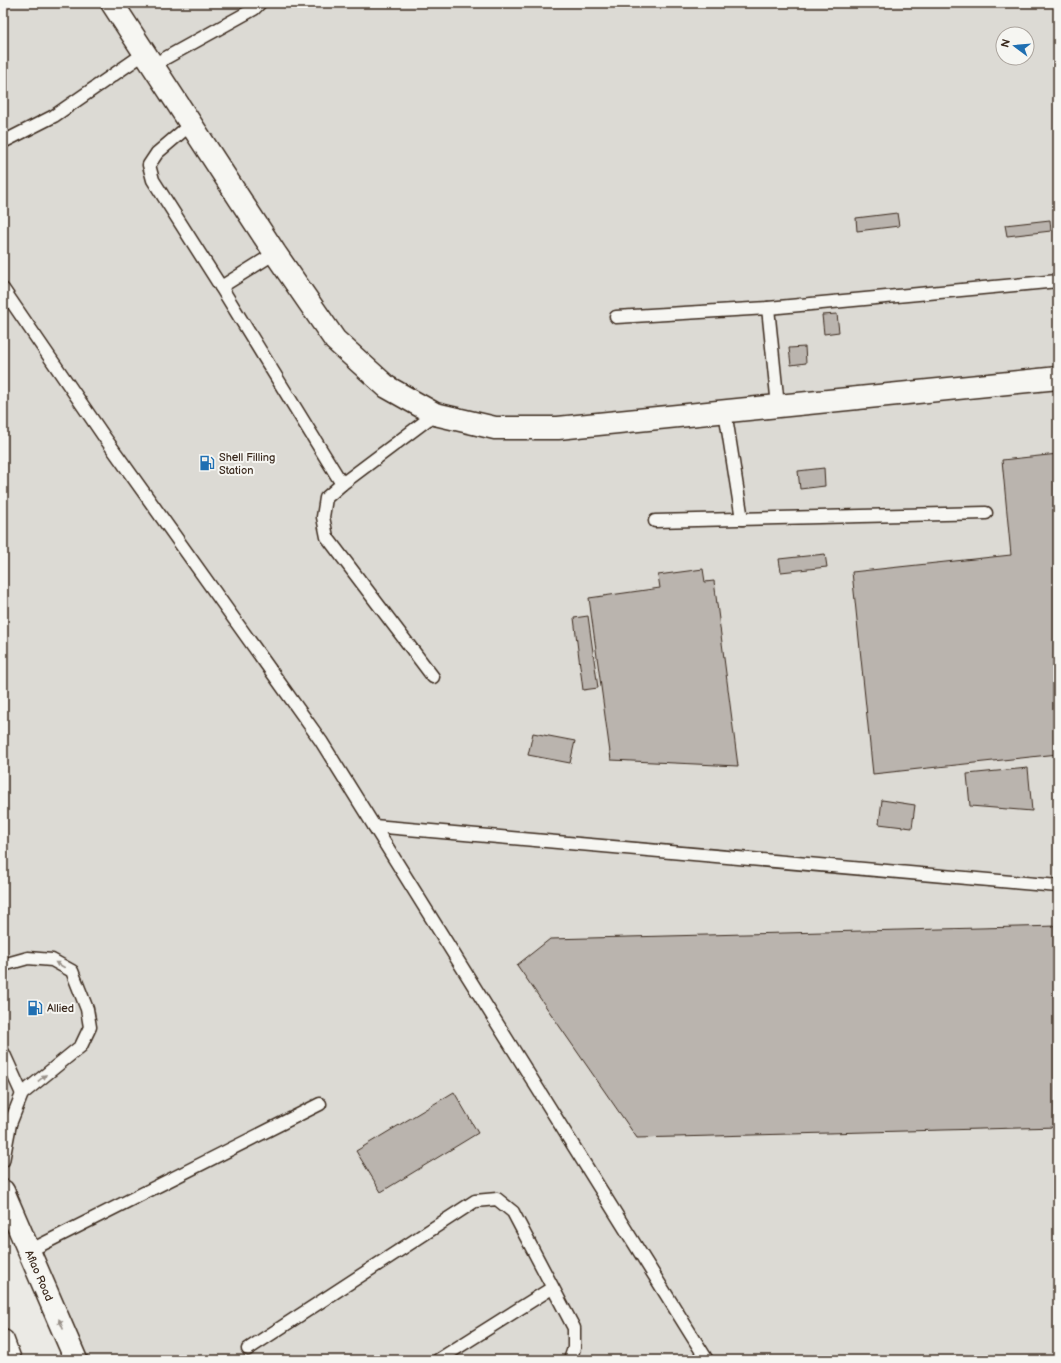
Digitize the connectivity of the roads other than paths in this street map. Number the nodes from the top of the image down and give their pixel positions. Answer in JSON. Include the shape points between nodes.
{"nodes":[{"id":1,"x":112,"y":3,"type":"edge"},
{"id":2,"x":260,"y":3,"type":"edge"},
{"id":3,"x":149,"y":59,"type":"junction"},
{"id":4,"x":191,"y":124,"type":"junction"},
{"id":5,"x":3,"y":142,"type":"edge"},
{"id":6,"x":275,"y":253,"type":"junction"},
{"id":7,"x":1058,"y":281,"type":"edge"},
{"id":8,"x":221,"y":287,"type":"junction"},
{"id":9,"x":3,"y":289,"type":"edge"},
{"id":10,"x":768,"y":308,"type":"junction"},
{"id":11,"x":616,"y":317,"type":"dead end"},
{"id":12,"x":1058,"y":378,"type":"edge"},
{"id":13,"x":778,"y":406,"type":"junction"},
{"id":14,"x":725,"y":411,"type":"junction"},
{"id":15,"x":436,"y":414,"type":"junction"},
{"id":16,"x":342,"y":484,"type":"junction"},
{"id":17,"x":986,"y":512,"type":"dead end"},
{"id":18,"x":742,"y":519,"type":"junction"},
{"id":19,"x":655,"y":521,"type":"dead end"},
{"id":20,"x":433,"y":677,"type":"dead end"},
{"id":21,"x":374,"y":826,"type":"junction"},
{"id":22,"x":1058,"y":886,"type":"edge"},
{"id":23,"x":3,"y":965,"type":"edge"},
{"id":24,"x":3,"y":1052,"type":"edge"},
{"id":25,"x":22,"y":1094,"type":"junction"},
{"id":26,"x":320,"y":1104,"type":"dead end"},
{"id":27,"x":3,"y":1161,"type":"edge"},
{"id":28,"x":3,"y":1191,"type":"edge"},
{"id":29,"x":29,"y":1251,"type":"junction"},
{"id":30,"x":552,"y":1288,"type":"junction"},
{"id":31,"x":3,"y":1341,"type":"edge"},
{"id":32,"x":248,"y":1349,"type":"dead end"},
{"id":33,"x":10,"y":1360,"type":"edge"},
{"id":34,"x":76,"y":1360,"type":"edge"},
{"id":35,"x":438,"y":1360,"type":"edge"},
{"id":36,"x":570,"y":1360,"type":"edge"},
{"id":37,"x":707,"y":1360,"type":"edge"}],
"edges":[{"from":1,"to":3,"type":"main road"},
{"from":2,"to":3,"type":"lane","via":[[254,9]]},
{"from":3,"to":4,"type":"main road"},
{"from":3,"to":5,"type":"lane","via":[[54,116]]},
{"from":4,"to":6,"type":"main road"},
{"from":4,"to":8,"type":"lane","via":[[156,153],[149,165],[153,180]]},
{"from":6,"to":8,"type":"lane"},
{"from":6,"to":15,"type":"main road","via":[[335,340],[387,387]]},
{"from":7,"to":10,"type":"lane"},
{"from":8,"to":16,"type":"lane"},
{"from":9,"to":21,"type":"lane","via":[[105,438],[321,741]]},
{"from":10,"to":11,"type":"lane"},
{"from":10,"to":13,"type":"lane"},
{"from":12,"to":13,"type":"main road"},
{"from":13,"to":14,"type":"main road"},
{"from":14,"to":15,"type":"main road","via":[[558,428],[495,428]]},
{"from":14,"to":18,"type":"lane"},
{"from":15,"to":16,"type":"lane"},
{"from":16,"to":20,"type":"lane","via":[[326,498],[323,517],[327,537]]},
{"from":17,"to":18,"type":"lane"},
{"from":18,"to":19,"type":"lane"},
{"from":21,"to":22,"type":"lane"},
{"from":21,"to":37,"type":"lane"},
{"from":25,"to":23,"type":"lane","one_way":true,"via":[[81,1046],[90,1027],[87,1009],[72,972],[52,960],[28,958]]},
{"from":24,"to":25,"type":"lane"},
{"from":25,"to":27,"type":"lane","via":[[10,1124]]},
{"from":26,"to":29,"type":"lane"},
{"from":28,"to":29,"type":"main road","name":"Aflao Road"},
{"from":34,"to":29,"type":"main road","name":"Aflao Road","one_way":true},
{"from":30,"to":32,"type":"lane","via":[[513,1212],[497,1199],[475,1202]]},
{"from":30,"to":35,"type":"lane"},
{"from":30,"to":36,"type":"lane","via":[[574,1328],[574,1348]]},
{"from":31,"to":33,"type":"main road"}]}
